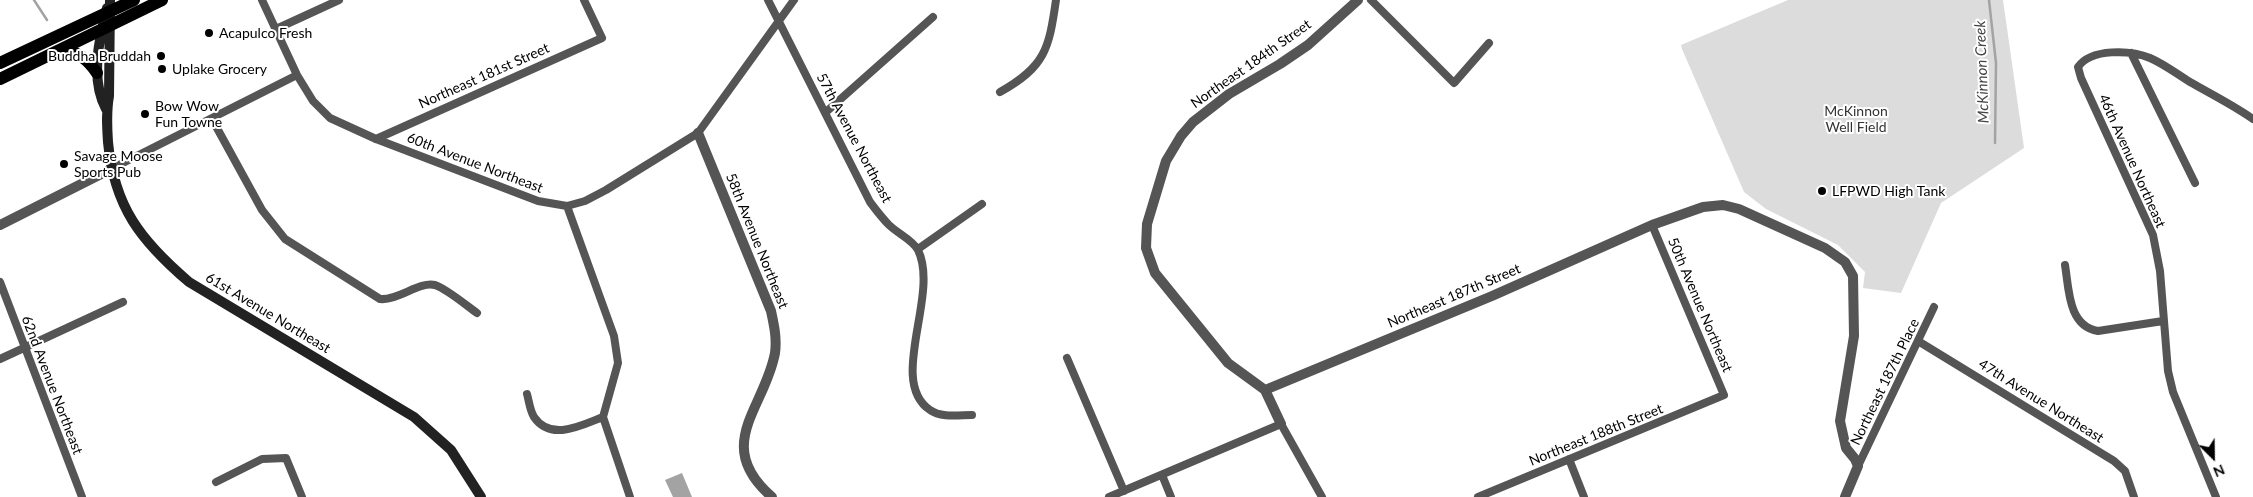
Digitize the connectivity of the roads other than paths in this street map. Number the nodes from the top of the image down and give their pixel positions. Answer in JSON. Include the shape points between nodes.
{"nodes":[{"id":1,"x":134,"y":0,"type":"edge"},
{"id":2,"x":162,"y":0,"type":"edge"},
{"id":3,"x":262,"y":0,"type":"edge"},
{"id":4,"x":339,"y":0,"type":"edge"},
{"id":5,"x":584,"y":0,"type":"edge"},
{"id":6,"x":768,"y":0,"type":"edge"},
{"id":7,"x":794,"y":0,"type":"edge"},
{"id":8,"x":1056,"y":0,"type":"edge"},
{"id":9,"x":1358,"y":0,"type":"edge"},
{"id":10,"x":1371,"y":0,"type":"edge"},
{"id":11,"x":108,"y":13,"type":"edge"},
{"id":12,"x":933,"y":17,"type":"dead end"},
{"id":13,"x":779,"y":20,"type":"junction"},
{"id":14,"x":276,"y":29,"type":"junction"},
{"id":15,"x":1489,"y":43,"type":"dead end"},
{"id":16,"x":2131,"y":53,"type":"junction"},
{"id":17,"x":44,"y":57,"type":"junction"},
{"id":18,"x":0,"y":63,"type":"edge"},
{"id":19,"x":97,"y":73,"type":"junction"},
{"id":20,"x":297,"y":75,"type":"junction"},
{"id":21,"x":0,"y":79,"type":"edge"},
{"id":22,"x":1000,"y":92,"type":"dead end"},
{"id":23,"x":106,"y":109,"type":"junction"},
{"id":24,"x":826,"y":112,"type":"junction"},
{"id":25,"x":2252,"y":116,"type":"edge"},
{"id":26,"x":212,"y":119,"type":"junction"},
{"id":27,"x":698,"y":133,"type":"junction"},
{"id":28,"x":376,"y":139,"type":"junction"},
{"id":29,"x":111,"y":169,"type":"junction"},
{"id":30,"x":2196,"y":183,"type":"dead end"},
{"id":31,"x":982,"y":204,"type":"dead end"},
{"id":32,"x":567,"y":206,"type":"junction"},
{"id":33,"x":0,"y":225,"type":"edge"},
{"id":34,"x":1652,"y":225,"type":"junction"},
{"id":35,"x":918,"y":249,"type":"junction"},
{"id":36,"x":2065,"y":265,"type":"dead end"},
{"id":37,"x":0,"y":282,"type":"edge"},
{"id":38,"x":124,"y":302,"type":"dead end"},
{"id":39,"x":1934,"y":307,"type":"dead end"},
{"id":40,"x":478,"y":313,"type":"dead end"},
{"id":41,"x":2164,"y":321,"type":"junction"},
{"id":42,"x":1918,"y":340,"type":"junction"},
{"id":43,"x":24,"y":348,"type":"junction"},
{"id":44,"x":1067,"y":358,"type":"dead end"},
{"id":45,"x":0,"y":359,"type":"edge"},
{"id":46,"x":1265,"y":390,"type":"junction"},
{"id":47,"x":527,"y":394,"type":"dead end"},
{"id":48,"x":1724,"y":395,"type":"joint"},
{"id":49,"x":972,"y":415,"type":"dead end"},
{"id":50,"x":603,"y":417,"type":"junction"},
{"id":51,"x":1281,"y":424,"type":"junction"},
{"id":52,"x":1569,"y":459,"type":"junction"},
{"id":53,"x":1858,"y":466,"type":"junction"},
{"id":54,"x":1162,"y":475,"type":"junction"},
{"id":55,"x":216,"y":482,"type":"dead end"},
{"id":56,"x":1124,"y":491,"type":"junction"},
{"id":57,"x":82,"y":497,"type":"edge"},
{"id":58,"x":302,"y":497,"type":"edge"},
{"id":59,"x":481,"y":497,"type":"edge"},
{"id":60,"x":630,"y":497,"type":"edge"},
{"id":61,"x":772,"y":497,"type":"edge"},
{"id":62,"x":1109,"y":497,"type":"edge"},
{"id":63,"x":1171,"y":497,"type":"edge"},
{"id":64,"x":1322,"y":497,"type":"edge"},
{"id":65,"x":1478,"y":497,"type":"edge"},
{"id":66,"x":1584,"y":497,"type":"edge"},
{"id":67,"x":1845,"y":497,"type":"edge"},
{"id":68,"x":2134,"y":497,"type":"edge"},
{"id":69,"x":2216,"y":497,"type":"edge"}],
"edges":[{"from":1,"to":11,"type":"main road"},
{"from":2,"to":11,"type":"main road"},
{"from":3,"to":14,"type":"street","name":"60th Avenue Northeast"},
{"from":4,"to":14,"type":"street"},
{"from":5,"to":28,"type":"street","name":"Northeast 181st Street","via":[[602,38]]},
{"from":6,"to":13,"type":"street","name":"57th Avenue Northeast"},
{"from":7,"to":13,"type":"street"},
{"from":8,"to":22,"type":"street","via":[[1051,34],[1042,56],[1030,73]]},
{"from":9,"to":46,"type":"street","name":"Northeast 184th Street","via":[[1292,56],[1211,106],[1181,136],[1166,162],[1148,224],[1146,248],[1155,273],[1228,364]]},
{"from":10,"to":15,"type":"street","via":[[1454,83]]},
{"from":11,"to":17,"type":"main road"},
{"from":11,"to":18,"type":"main road"},
{"from":11,"to":19,"type":"main road","name":"61st Avenue Northeast"},
{"from":11,"to":23,"type":"main road","name":"61st Avenue Northeast","via":[[109,96]]},
{"from":12,"to":24,"type":"street"},
{"from":13,"to":24,"type":"street","name":"57th Avenue Northeast"},
{"from":13,"to":27,"type":"street"},
{"from":14,"to":20,"type":"street","name":"60th Avenue Northeast"},
{"from":16,"to":25,"type":"street","via":[[2150,58]]},
{"from":16,"to":30,"type":"street"},
{"from":16,"to":41,"type":"street","name":"46th Avenue Northeast","via":[[2092,56],[2078,67],[2153,235]]},
{"from":17,"to":19,"type":"main road","via":[[65,50],[74,52],[88,61]]},
{"from":17,"to":21,"type":"main road"},
{"from":19,"to":23,"type":"main road","name":"61st Avenue Northeast","via":[[99,96]]},
{"from":20,"to":26,"type":"street"},
{"from":20,"to":28,"type":"street","name":"60th Avenue Northeast","via":[[313,101],[330,118]]},
{"from":23,"to":29,"type":"main road","name":"61st Avenue Northeast"},
{"from":24,"to":35,"type":"street","name":"57th Avenue Northeast","via":[[870,202],[890,226]]},
{"from":26,"to":29,"type":"street"},
{"from":26,"to":40,"type":"street","via":[[262,210],[285,239],[380,299],[389,300],[426,285],[435,286]]},
{"from":27,"to":32,"type":"street","via":[[606,190]]},
{"from":27,"to":61,"type":"street","name":"58th Avenue Northeast","via":[[775,327],[772,364],[747,421],[744,446],[750,470],[759,486]]},
{"from":28,"to":32,"type":"street","name":"60th Avenue Northeast","via":[[538,201]]},
{"from":29,"to":33,"type":"street"},
{"from":29,"to":59,"type":"main road","name":"61st Avenue Northeast","via":[[119,196],[133,224],[173,268],[189,282],[414,417],[452,450]]},
{"from":31,"to":35,"type":"street"},
{"from":32,"to":50,"type":"street","via":[[614,336],[618,363]]},
{"from":34,"to":46,"type":"street","name":"Northeast 187th Street","via":[[1492,296]]},
{"from":34,"to":48,"type":"street","name":"50th Avenue Northeast"},
{"from":34,"to":53,"type":"street","name":"Northeast 187th Street","via":[[1703,207],[1724,205],[1804,237],[1845,262],[1853,276],[1854,336],[1840,421],[1842,438]]},
{"from":35,"to":49,"type":"street","via":[[925,281],[911,375],[917,394],[931,411]]},
{"from":36,"to":41,"type":"street","via":[[2072,307],[2082,325],[2090,330]]},
{"from":37,"to":43,"type":"street","name":"62nd Avenue Northeast"},
{"from":38,"to":43,"type":"street"},
{"from":39,"to":42,"type":"street","name":"Northeast 187th Place"},
{"from":41,"to":69,"type":"street","name":"46th Avenue Northeast","via":[[2173,392]]},
{"from":42,"to":53,"type":"street","name":"Northeast 187th Place"},
{"from":42,"to":68,"type":"street","name":"47th Avenue Northeast","via":[[2114,461],[2125,471]]},
{"from":43,"to":45,"type":"street"},
{"from":43,"to":57,"type":"street","name":"62nd Avenue Northeast"},
{"from":44,"to":56,"type":"street"},
{"from":46,"to":51,"type":"street"},
{"from":47,"to":50,"type":"street","via":[[533,416],[551,429],[563,431]]},
{"from":48,"to":52,"type":"street","name":"Northeast 188th Street"},
{"from":50,"to":60,"type":"street"},
{"from":51,"to":54,"type":"street"},
{"from":51,"to":64,"type":"street"},
{"from":52,"to":65,"type":"street","name":"Northeast 188th Street"},
{"from":52,"to":66,"type":"street"},
{"from":53,"to":67,"type":"street"},
{"from":54,"to":56,"type":"street"},
{"from":54,"to":63,"type":"street"},
{"from":55,"to":58,"type":"street","via":[[262,459],[286,458]]},
{"from":56,"to":62,"type":"street"}]}
